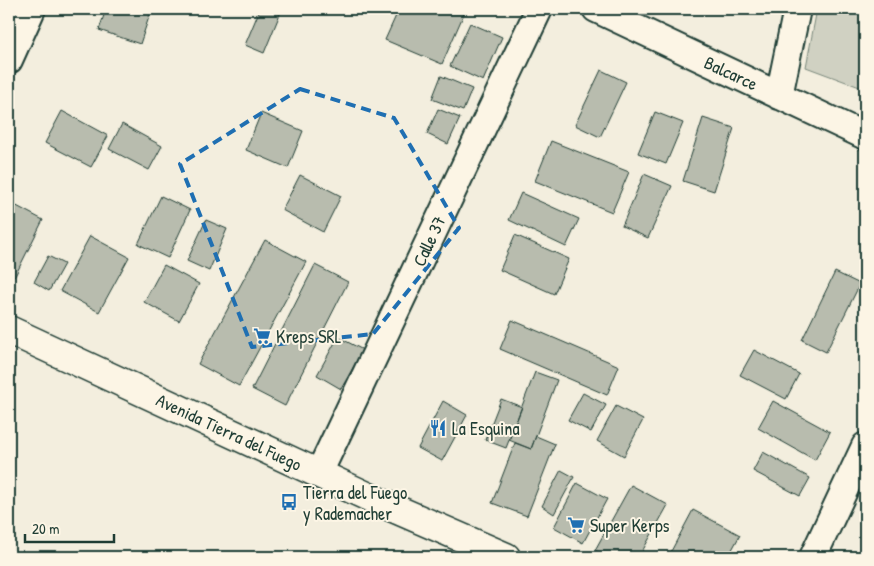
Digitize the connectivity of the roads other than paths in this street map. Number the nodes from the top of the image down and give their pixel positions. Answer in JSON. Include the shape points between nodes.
{"nodes":[{"id":1,"x":32,"y":9,"type":"edge"},
{"id":2,"x":539,"y":9,"type":"edge"},
{"id":3,"x":596,"y":9,"type":"edge"},
{"id":4,"x":797,"y":9,"type":"edge"},
{"id":5,"x":9,"y":60,"type":"edge"},
{"id":6,"x":779,"y":96,"type":"junction"},
{"id":7,"x":865,"y":136,"type":"edge"},
{"id":8,"x":9,"y":330,"type":"edge"},
{"id":9,"x":865,"y":446,"type":"edge"},
{"id":10,"x":319,"y":473,"type":"junction"},
{"id":11,"x":506,"y":557,"type":"edge"},
{"id":12,"x":813,"y":557,"type":"edge"}],
"edges":[{"from":1,"to":5,"type":"street"},
{"from":2,"to":10,"type":"street","name":"Calle 37"},
{"from":3,"to":6,"type":"street","name":"Balcarce"},
{"from":4,"to":6,"type":"street"},
{"from":6,"to":7,"type":"street","name":"Balcarce"},
{"from":8,"to":10,"type":"highway","name":"Avenida Tierra del Fuego"},
{"from":9,"to":12,"type":"street"},
{"from":10,"to":11,"type":"highway","name":"Avenida Tierra del Fuego"}]}
